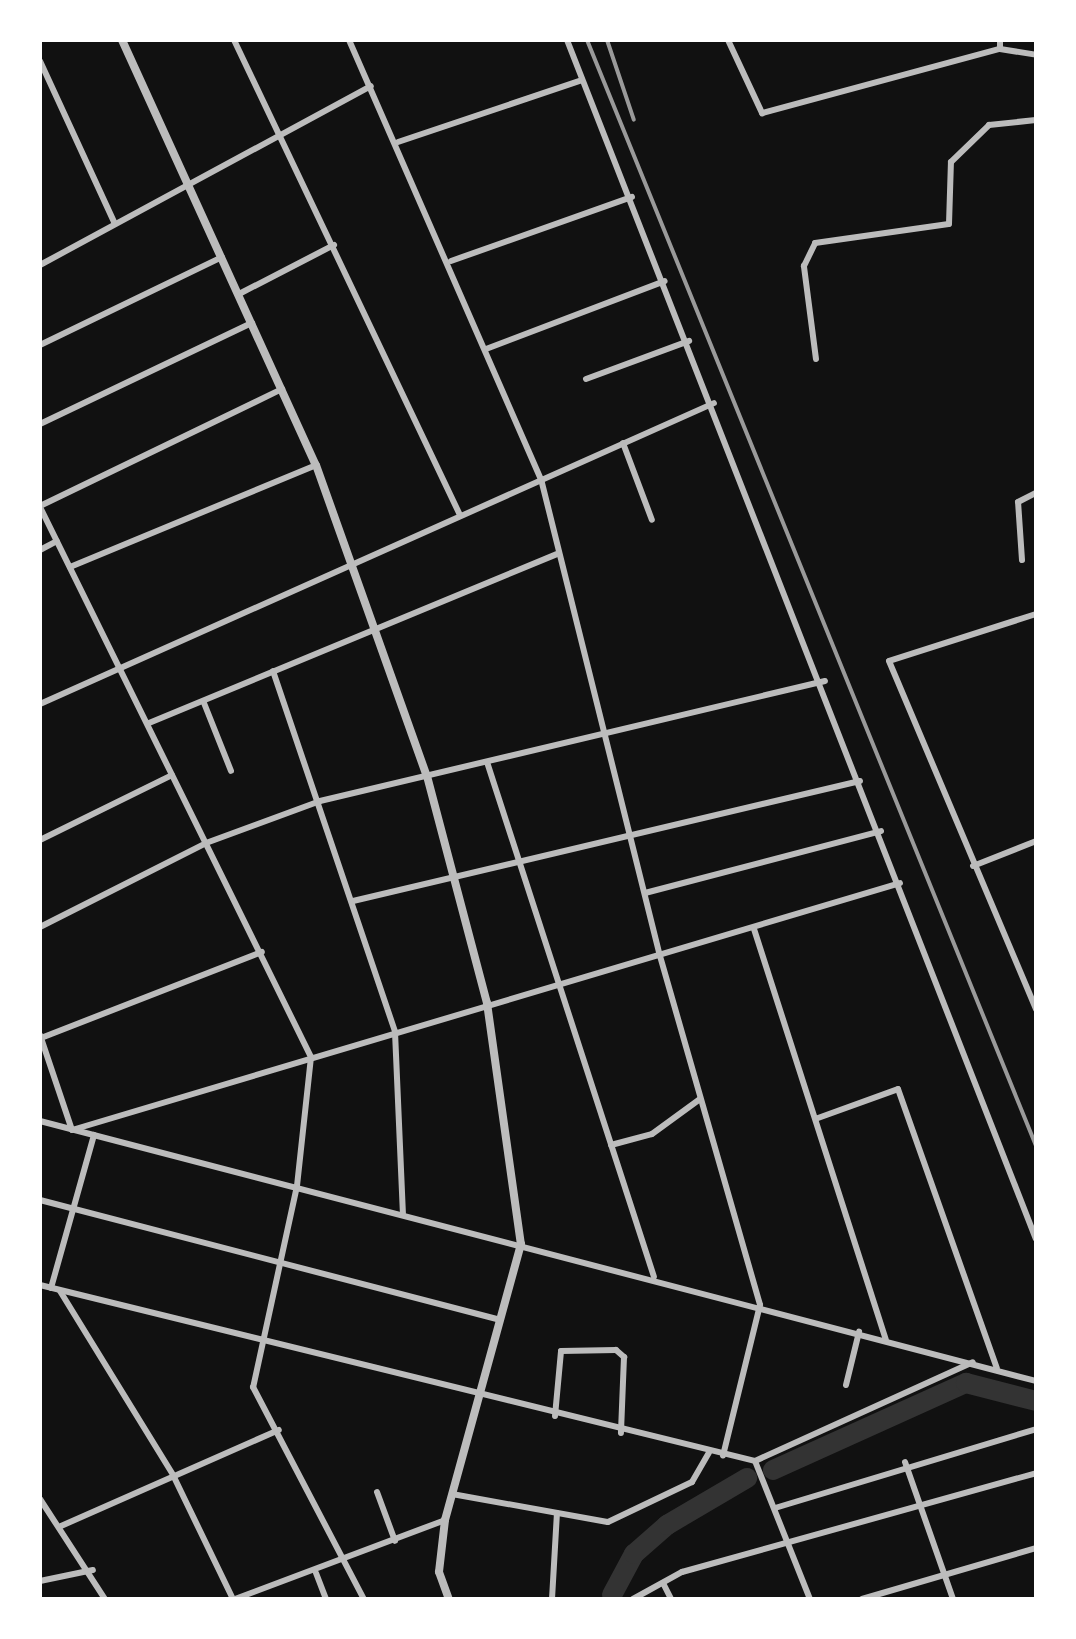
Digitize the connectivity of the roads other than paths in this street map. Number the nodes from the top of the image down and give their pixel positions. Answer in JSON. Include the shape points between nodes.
{"nodes":[{"id":1,"x":122,"y":40,"type":"edge"},
{"id":2,"x":234,"y":40,"type":"edge"},
{"id":3,"x":350,"y":40,"type":"edge"},
{"id":4,"x":566,"y":40,"type":"edge"},
{"id":5,"x":728,"y":40,"type":"edge"},
{"id":6,"x":1000,"y":44,"type":"edge"},
{"id":7,"x":1036,"y":56,"type":"edge"},
{"id":8,"x":40,"y":61,"type":"edge"},
{"id":9,"x":582,"y":80,"type":"junction"},
{"id":10,"x":371,"y":86,"type":"junction"},
{"id":11,"x":1036,"y":120,"type":"edge"},
{"id":12,"x":281,"y":137,"type":"junction"},
{"id":13,"x":398,"y":142,"type":"junction"},
{"id":14,"x":190,"y":189,"type":"junction"},
{"id":15,"x":632,"y":197,"type":"junction"},
{"id":16,"x":115,"y":224,"type":"junction"},
{"id":17,"x":334,"y":245,"type":"junction"},
{"id":18,"x":222,"y":257,"type":"junction"},
{"id":19,"x":451,"y":261,"type":"junction"},
{"id":20,"x":40,"y":265,"type":"edge"},
{"id":21,"x":665,"y":281,"type":"junction"},
{"id":22,"x":238,"y":294,"type":"junction"},
{"id":23,"x":252,"y":323,"type":"junction"},
{"id":24,"x":688,"y":341,"type":"junction"},
{"id":25,"x":40,"y":346,"type":"edge"},
{"id":26,"x":486,"y":349,"type":"junction"},
{"id":27,"x":816,"y":358,"type":"dead end"},
{"id":28,"x":586,"y":380,"type":"dead end"},
{"id":29,"x":283,"y":389,"type":"junction"},
{"id":30,"x":714,"y":403,"type":"junction"},
{"id":31,"x":40,"y":424,"type":"edge"},
{"id":32,"x":624,"y":443,"type":"junction"},
{"id":33,"x":316,"y":465,"type":"junction"},
{"id":34,"x":542,"y":479,"type":"junction"},
{"id":35,"x":1036,"y":493,"type":"edge"},
{"id":36,"x":40,"y":506,"type":"edge"},
{"id":37,"x":460,"y":515,"type":"junction"},
{"id":38,"x":652,"y":520,"type":"dead end"},
{"id":39,"x":58,"y":541,"type":"junction"},
{"id":40,"x":40,"y":550,"type":"edge"},
{"id":41,"x":557,"y":554,"type":"junction"},
{"id":42,"x":1022,"y":560,"type":"dead end"},
{"id":43,"x":352,"y":564,"type":"junction"},
{"id":44,"x":70,"y":567,"type":"junction"},
{"id":45,"x":1036,"y":614,"type":"edge"},
{"id":46,"x":375,"y":628,"type":"junction"},
{"id":47,"x":120,"y":668,"type":"junction"},
{"id":48,"x":273,"y":670,"type":"junction"},
{"id":49,"x":825,"y":681,"type":"junction"},
{"id":50,"x":204,"y":702,"type":"junction"},
{"id":51,"x":40,"y":704,"type":"edge"},
{"id":52,"x":149,"y":723,"type":"junction"},
{"id":53,"x":603,"y":735,"type":"junction"},
{"id":54,"x":487,"y":762,"type":"junction"},
{"id":55,"x":231,"y":771,"type":"dead end"},
{"id":56,"x":172,"y":775,"type":"junction"},
{"id":57,"x":426,"y":776,"type":"junction"},
{"id":58,"x":860,"y":780,"type":"junction"},
{"id":59,"x":320,"y":801,"type":"junction"},
{"id":60,"x":881,"y":831,"type":"junction"},
{"id":61,"x":631,"y":835,"type":"junction"},
{"id":62,"x":40,"y":840,"type":"edge"},
{"id":63,"x":1036,"y":840,"type":"edge"},
{"id":64,"x":206,"y":842,"type":"junction"},
{"id":65,"x":516,"y":860,"type":"junction"},
{"id":66,"x":972,"y":866,"type":"junction"},
{"id":67,"x":453,"y":877,"type":"junction"},
{"id":68,"x":900,"y":883,"type":"junction"},
{"id":69,"x":645,"y":893,"type":"junction"},
{"id":70,"x":353,"y":900,"type":"junction"},
{"id":71,"x":40,"y":927,"type":"edge"},
{"id":72,"x":754,"y":929,"type":"junction"},
{"id":73,"x":262,"y":952,"type":"junction"},
{"id":74,"x":660,"y":956,"type":"junction"},
{"id":75,"x":561,"y":988,"type":"junction"},
{"id":76,"x":488,"y":1003,"type":"junction"},
{"id":77,"x":1036,"y":1008,"type":"edge"},
{"id":78,"x":396,"y":1032,"type":"junction"},
{"id":79,"x":40,"y":1036,"type":"edge"},
{"id":80,"x":312,"y":1058,"type":"junction"},
{"id":81,"x":700,"y":1099,"type":"junction"},
{"id":82,"x":818,"y":1118,"type":"junction"},
{"id":83,"x":40,"y":1121,"type":"edge"},
{"id":84,"x":72,"y":1130,"type":"junction"},
{"id":85,"x":94,"y":1135,"type":"junction"},
{"id":86,"x":611,"y":1145,"type":"junction"},
{"id":87,"x":297,"y":1186,"type":"junction"},
{"id":88,"x":40,"y":1200,"type":"edge"},
{"id":89,"x":73,"y":1209,"type":"junction"},
{"id":90,"x":403,"y":1213,"type":"junction"},
{"id":91,"x":1036,"y":1238,"type":"edge"},
{"id":92,"x":520,"y":1244,"type":"junction"},
{"id":93,"x":279,"y":1258,"type":"junction"},
{"id":94,"x":655,"y":1278,"type":"junction"},
{"id":95,"x":40,"y":1285,"type":"edge"},
{"id":96,"x":56,"y":1289,"type":"junction"},
{"id":97,"x":760,"y":1305,"type":"junction"},
{"id":98,"x":500,"y":1320,"type":"junction"},
{"id":99,"x":860,"y":1332,"type":"junction"},
{"id":100,"x":887,"y":1340,"type":"junction"},
{"id":101,"x":261,"y":1341,"type":"junction"},
{"id":102,"x":974,"y":1362,"type":"junction"},
{"id":103,"x":998,"y":1369,"type":"junction"},
{"id":104,"x":1036,"y":1381,"type":"edge"},
{"id":105,"x":846,"y":1386,"type":"dead end"},
{"id":106,"x":478,"y":1397,"type":"junction"},
{"id":107,"x":554,"y":1416,"type":"junction"},
{"id":108,"x":1036,"y":1429,"type":"edge"},
{"id":109,"x":279,"y":1430,"type":"junction"},
{"id":110,"x":621,"y":1433,"type":"junction"},
{"id":111,"x":709,"y":1453,"type":"junction"},
{"id":112,"x":724,"y":1456,"type":"junction"},
{"id":113,"x":755,"y":1460,"type":"junction"},
{"id":114,"x":906,"y":1462,"type":"junction"},
{"id":115,"x":1036,"y":1474,"type":"edge"},
{"id":116,"x":173,"y":1475,"type":"junction"},
{"id":117,"x":376,"y":1492,"type":"dead end"},
{"id":118,"x":452,"y":1494,"type":"junction"},
{"id":119,"x":40,"y":1499,"type":"edge"},
{"id":120,"x":921,"y":1507,"type":"junction"},
{"id":121,"x":775,"y":1508,"type":"junction"},
{"id":122,"x":44,"y":1512,"type":"edge"},
{"id":123,"x":556,"y":1513,"type":"junction"},
{"id":124,"x":445,"y":1520,"type":"junction"},
{"id":125,"x":60,"y":1526,"type":"junction"},
{"id":126,"x":395,"y":1542,"type":"junction"},
{"id":127,"x":790,"y":1547,"type":"junction"},
{"id":128,"x":1036,"y":1548,"type":"edge"},
{"id":129,"x":350,"y":1561,"type":"junction"},
{"id":130,"x":93,"y":1570,"type":"junction"},
{"id":131,"x":316,"y":1573,"type":"junction"},
{"id":132,"x":944,"y":1574,"type":"junction"},
{"id":133,"x":40,"y":1581,"type":"edge"},
{"id":134,"x":663,"y":1583,"type":"junction"},
{"id":135,"x":252,"y":1598,"type":"edge"},
{"id":136,"x":105,"y":1599,"type":"edge"},
{"id":137,"x":234,"y":1599,"type":"edge"},
{"id":138,"x":326,"y":1599,"type":"edge"},
{"id":139,"x":364,"y":1599,"type":"edge"},
{"id":140,"x":449,"y":1599,"type":"edge"},
{"id":141,"x":552,"y":1599,"type":"edge"},
{"id":142,"x":633,"y":1599,"type":"edge"},
{"id":143,"x":671,"y":1599,"type":"edge"},
{"id":144,"x":810,"y":1599,"type":"edge"},
{"id":145,"x":862,"y":1599,"type":"edge"},
{"id":146,"x":953,"y":1599,"type":"edge"}],
"edges":[{"from":1,"to":14,"type":"street"},
{"from":2,"to":12,"type":"street"},
{"from":3,"to":10,"type":"street"},
{"from":4,"to":9,"type":"street"},
{"from":5,"to":6,"type":"street","via":[[762,113]]},
{"from":6,"to":7,"type":"street"},
{"from":8,"to":16,"type":"street"},
{"from":9,"to":13,"type":"street"},
{"from":9,"to":15,"type":"street"},
{"from":10,"to":12,"type":"street"},
{"from":10,"to":13,"type":"street"},
{"from":11,"to":27,"type":"street","via":[[988,125],[950,162],[949,224],[815,243],[804,266]]},
{"from":12,"to":14,"type":"street"},
{"from":12,"to":17,"type":"street"},
{"from":13,"to":19,"type":"street"},
{"from":14,"to":16,"type":"street"},
{"from":14,"to":18,"type":"street"},
{"from":15,"to":19,"type":"street"},
{"from":15,"to":21,"type":"street"},
{"from":16,"to":20,"type":"street"},
{"from":17,"to":22,"type":"street"},
{"from":17,"to":37,"type":"street"},
{"from":18,"to":22,"type":"street"},
{"from":18,"to":25,"type":"street"},
{"from":19,"to":26,"type":"street"},
{"from":21,"to":24,"type":"street"},
{"from":21,"to":26,"type":"street"},
{"from":22,"to":23,"type":"street"},
{"from":23,"to":29,"type":"street"},
{"from":23,"to":31,"type":"street"},
{"from":24,"to":28,"type":"street"},
{"from":24,"to":30,"type":"street"},
{"from":26,"to":34,"type":"street"},
{"from":29,"to":33,"type":"street"},
{"from":29,"to":36,"type":"street"},
{"from":30,"to":32,"type":"street"},
{"from":30,"to":49,"type":"street"},
{"from":32,"to":34,"type":"street"},
{"from":32,"to":38,"type":"street"},
{"from":33,"to":43,"type":"street"},
{"from":33,"to":44,"type":"street"},
{"from":34,"to":37,"type":"street"},
{"from":34,"to":41,"type":"street"},
{"from":35,"to":42,"type":"street","via":[[1018,502]]},
{"from":36,"to":39,"type":"street"},
{"from":37,"to":43,"type":"street"},
{"from":39,"to":40,"type":"street"},
{"from":39,"to":44,"type":"street"},
{"from":41,"to":46,"type":"street"},
{"from":41,"to":53,"type":"street"},
{"from":43,"to":46,"type":"street"},
{"from":43,"to":47,"type":"street"},
{"from":44,"to":47,"type":"street"},
{"from":45,"to":66,"type":"street","via":[[889,661]]},
{"from":46,"to":48,"type":"street"},
{"from":46,"to":57,"type":"street"},
{"from":47,"to":51,"type":"street"},
{"from":47,"to":52,"type":"street"},
{"from":48,"to":50,"type":"street"},
{"from":48,"to":59,"type":"street"},
{"from":49,"to":53,"type":"street"},
{"from":49,"to":58,"type":"street"},
{"from":50,"to":52,"type":"street"},
{"from":50,"to":55,"type":"street"},
{"from":52,"to":56,"type":"street"},
{"from":53,"to":54,"type":"street"},
{"from":53,"to":61,"type":"street"},
{"from":54,"to":57,"type":"street"},
{"from":54,"to":65,"type":"street"},
{"from":56,"to":62,"type":"street"},
{"from":56,"to":64,"type":"street"},
{"from":57,"to":59,"type":"street"},
{"from":57,"to":67,"type":"street"},
{"from":58,"to":60,"type":"street"},
{"from":58,"to":61,"type":"street"},
{"from":59,"to":64,"type":"street"},
{"from":59,"to":70,"type":"street"},
{"from":60,"to":68,"type":"street"},
{"from":60,"to":69,"type":"street"},
{"from":61,"to":65,"type":"street"},
{"from":61,"to":69,"type":"street"},
{"from":63,"to":66,"type":"street"},
{"from":64,"to":71,"type":"street"},
{"from":64,"to":73,"type":"street"},
{"from":65,"to":67,"type":"street"},
{"from":65,"to":75,"type":"street"},
{"from":66,"to":77,"type":"street"},
{"from":67,"to":70,"type":"street"},
{"from":67,"to":76,"type":"street"},
{"from":68,"to":72,"type":"street"},
{"from":68,"to":91,"type":"street"},
{"from":69,"to":74,"type":"street"},
{"from":70,"to":78,"type":"street"},
{"from":72,"to":74,"type":"street"},
{"from":72,"to":82,"type":"street"},
{"from":73,"to":79,"type":"street"},
{"from":73,"to":80,"type":"street"},
{"from":74,"to":75,"type":"street"},
{"from":74,"to":81,"type":"street"},
{"from":75,"to":76,"type":"street"},
{"from":75,"to":86,"type":"street"},
{"from":76,"to":78,"type":"street"},
{"from":76,"to":92,"type":"street"},
{"from":78,"to":80,"type":"street"},
{"from":78,"to":90,"type":"street"},
{"from":79,"to":84,"type":"street"},
{"from":80,"to":84,"type":"street"},
{"from":80,"to":87,"type":"street"},
{"from":81,"to":86,"type":"street","via":[[652,1134]]},
{"from":81,"to":97,"type":"street"},
{"from":82,"to":100,"type":"street"},
{"from":82,"to":103,"type":"street","via":[[898,1089]]},
{"from":83,"to":84,"type":"street"},
{"from":84,"to":85,"type":"street"},
{"from":85,"to":87,"type":"street"},
{"from":85,"to":89,"type":"street"},
{"from":86,"to":94,"type":"street"},
{"from":87,"to":90,"type":"street"},
{"from":87,"to":93,"type":"street"},
{"from":88,"to":89,"type":"street"},
{"from":89,"to":93,"type":"street"},
{"from":89,"to":96,"type":"street"},
{"from":90,"to":92,"type":"street"},
{"from":92,"to":94,"type":"street"},
{"from":92,"to":98,"type":"street"},
{"from":93,"to":98,"type":"street"},
{"from":93,"to":101,"type":"street"},
{"from":94,"to":97,"type":"street"},
{"from":95,"to":96,"type":"street"},
{"from":96,"to":101,"type":"street"},
{"from":96,"to":116,"type":"street"},
{"from":97,"to":99,"type":"street"},
{"from":97,"to":112,"type":"street"},
{"from":98,"to":106,"type":"street"},
{"from":99,"to":100,"type":"street"},
{"from":99,"to":105,"type":"street"},
{"from":100,"to":102,"type":"street"},
{"from":101,"to":106,"type":"street"},
{"from":101,"to":109,"type":"street","via":[[253,1387]]},
{"from":102,"to":103,"type":"street"},
{"from":102,"to":113,"type":"street"},
{"from":103,"to":104,"type":"street"},
{"from":106,"to":107,"type":"street"},
{"from":106,"to":118,"type":"street"},
{"from":107,"to":110,"type":"street"},
{"from":107,"to":110,"type":"street","via":[[561,1351],[616,1350],[624,1357]]},
{"from":108,"to":114,"type":"street"},
{"from":109,"to":116,"type":"street"},
{"from":109,"to":129,"type":"street"},
{"from":110,"to":111,"type":"street"},
{"from":111,"to":112,"type":"street"},
{"from":111,"to":123,"type":"street","via":[[692,1482],[630,1516]]},
{"from":112,"to":113,"type":"street"},
{"from":113,"to":121,"type":"street"},
{"from":114,"to":120,"type":"street"},
{"from":114,"to":121,"type":"street"},
{"from":115,"to":120,"type":"street"},
{"from":116,"to":125,"type":"street"},
{"from":116,"to":137,"type":"street"},
{"from":117,"to":126,"type":"street"},
{"from":118,"to":123,"type":"street"},
{"from":118,"to":124,"type":"street"},
{"from":119,"to":122,"type":"street"},
{"from":120,"to":127,"type":"street"},
{"from":120,"to":132,"type":"street"},
{"from":121,"to":127,"type":"street"},
{"from":122,"to":125,"type":"street"},
{"from":123,"to":141,"type":"street"},
{"from":124,"to":126,"type":"street"},
{"from":124,"to":140,"type":"street","via":[[438,1572]]},
{"from":125,"to":130,"type":"street"},
{"from":126,"to":129,"type":"street"},
{"from":127,"to":134,"type":"street"},
{"from":127,"to":144,"type":"street"},
{"from":128,"to":132,"type":"street"},
{"from":129,"to":131,"type":"street"},
{"from":129,"to":139,"type":"street"},
{"from":130,"to":133,"type":"street"},
{"from":130,"to":136,"type":"street"},
{"from":131,"to":135,"type":"street"},
{"from":131,"to":138,"type":"street"},
{"from":132,"to":145,"type":"street"},
{"from":132,"to":146,"type":"street"},
{"from":134,"to":142,"type":"street"},
{"from":134,"to":143,"type":"street"},
{"from":135,"to":137,"type":"street"}]}
